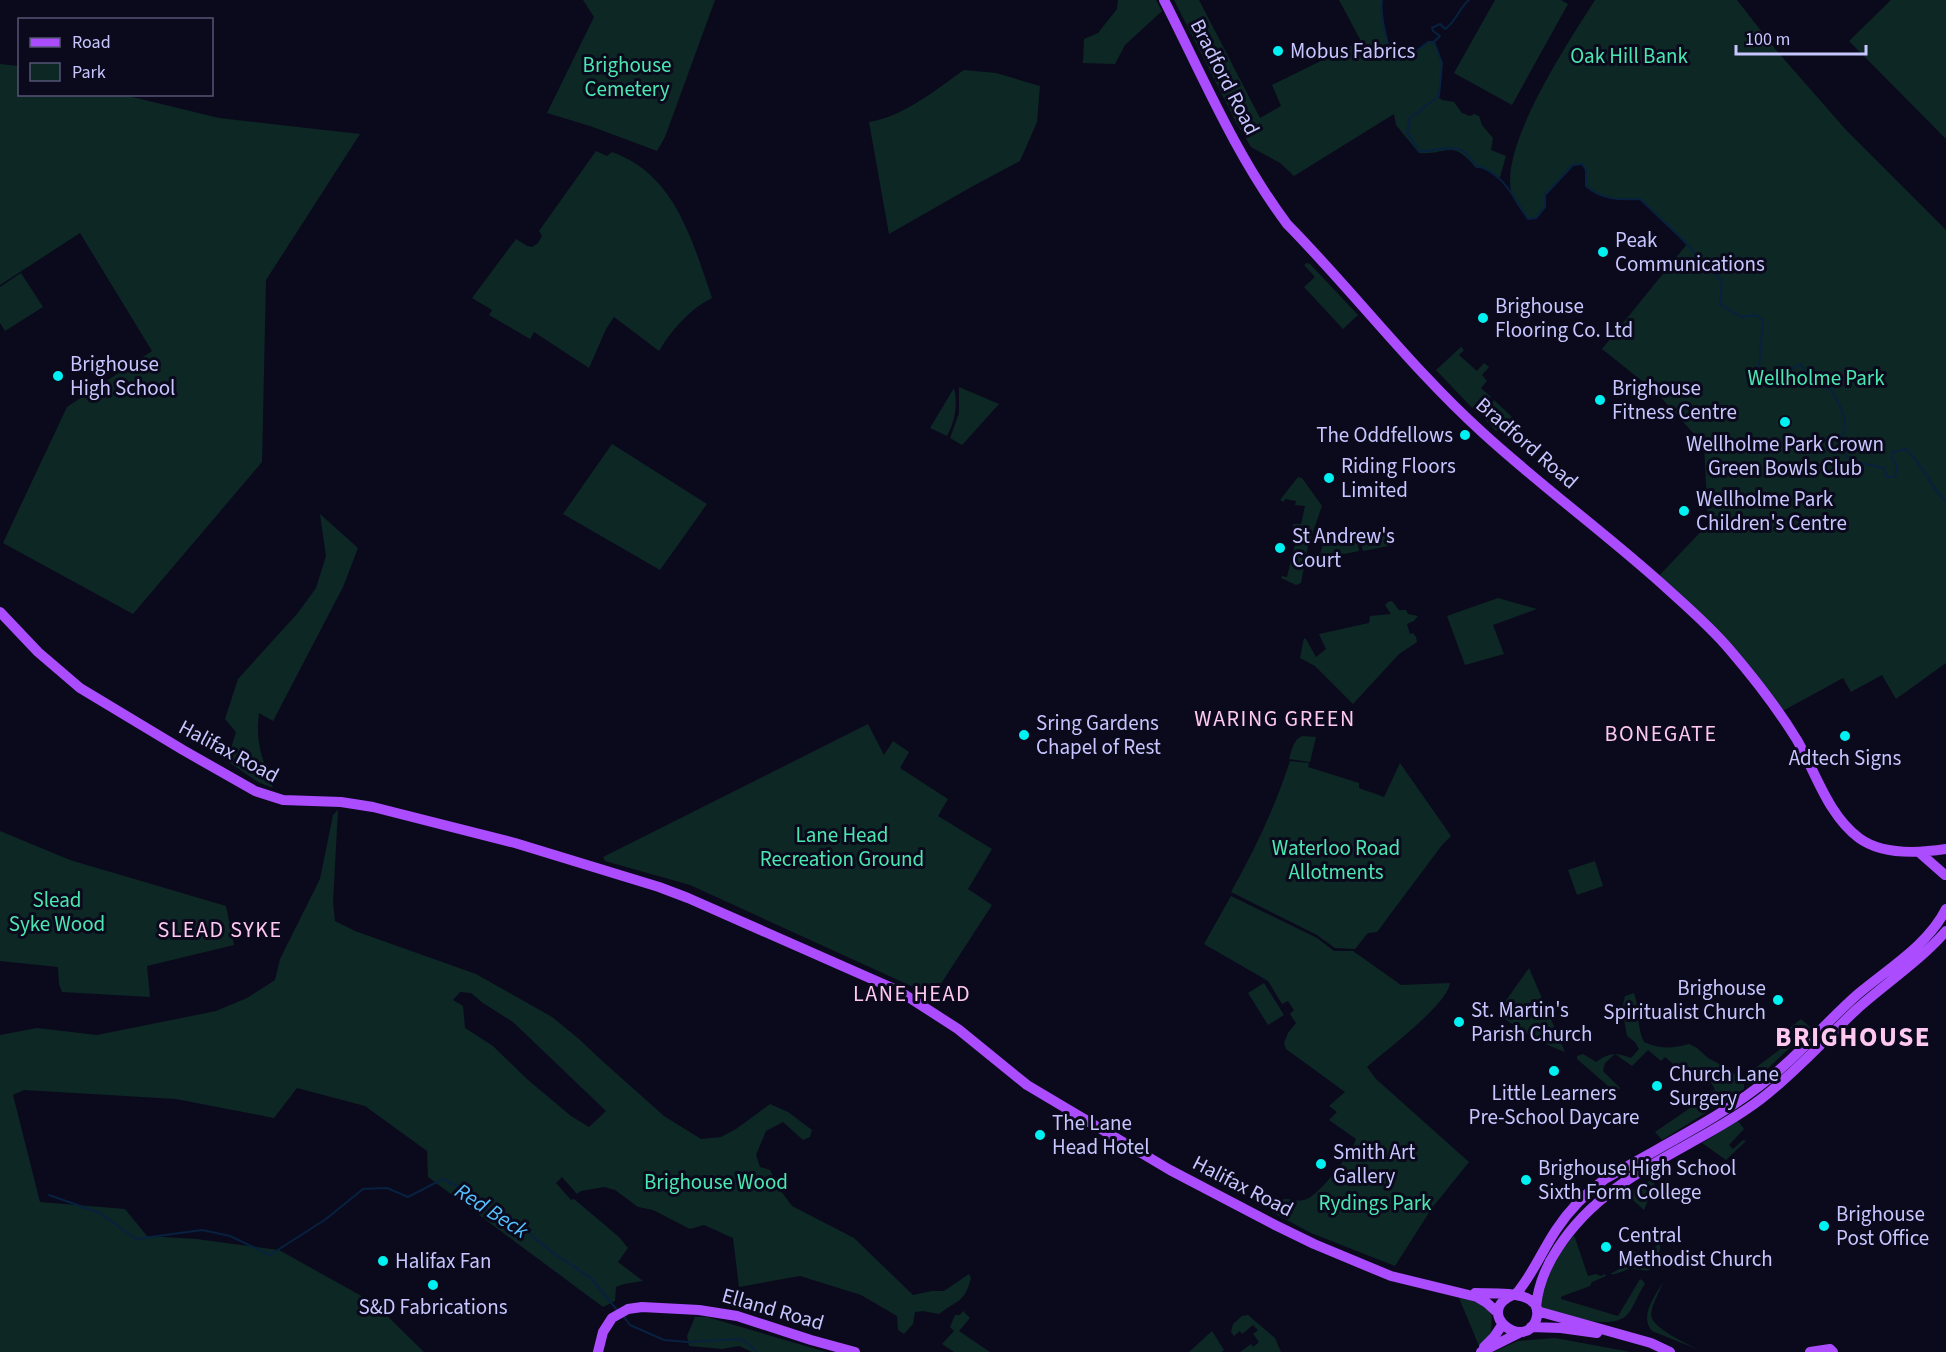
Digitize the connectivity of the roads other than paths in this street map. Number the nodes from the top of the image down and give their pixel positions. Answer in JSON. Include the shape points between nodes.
{"nodes":[{"id":1,"x":1164,"y":0,"type":"edge"},
{"id":2,"x":0,"y":612,"type":"edge"},
{"id":3,"x":1946,"y":851,"type":"edge"},
{"id":4,"x":1920,"y":853,"type":"junction"},
{"id":5,"x":1945,"y":876,"type":"edge"},
{"id":6,"x":1946,"y":909,"type":"edge"},
{"id":7,"x":1946,"y":931,"type":"edge"},
{"id":8,"x":1453,"y":1292,"type":"junction"},
{"id":9,"x":1515,"y":1294,"type":"junction"},
{"id":10,"x":1536,"y":1309,"type":"junction"},
{"id":11,"x":1498,"y":1313,"type":"junction"},
{"id":12,"x":1502,"y":1325,"type":"junction"},
{"id":13,"x":1531,"y":1327,"type":"junction"},
{"id":14,"x":1519,"y":1333,"type":"junction"},
{"id":15,"x":1630,"y":1337,"type":"junction"},
{"id":16,"x":598,"y":1352,"type":"edge"},
{"id":17,"x":855,"y":1352,"type":"edge"},
{"id":18,"x":1480,"y":1352,"type":"edge"},
{"id":19,"x":1670,"y":1352,"type":"edge"},
{"id":20,"x":1810,"y":1352,"type":"edge"},
{"id":21,"x":1833,"y":1352,"type":"edge"}],
"edges":[{"from":1,"to":4,"type":"main road","name":"Bradford Road","via":[[1239,147],[1287,224],[1471,422],[1629,555],[1729,649],[1779,713],[1843,823],[1871,844]]},
{"from":2,"to":8,"type":"main road","name":"Halifax Road","via":[[80,688],[255,791],[284,800],[360,804],[515,843],[660,887],[878,980],[913,999],[958,1029],[1027,1085],[1170,1170],[1314,1245],[1391,1276]]},
{"from":3,"to":4,"type":"main road","name":"Bradford Road"},
{"from":3,"to":5,"type":"main road","via":[[1942,861]]},
{"from":4,"to":5,"type":"main road"},
{"from":6,"to":9,"type":"main road","via":[[1918,945],[1851,1000],[1772,1077],[1591,1190],[1567,1215],[1527,1282]]},
{"from":7,"to":10,"type":"main road","via":[[1777,1086],[1595,1203],[1554,1253],[1538,1290]]},
{"from":8,"to":9,"type":"main road","name":"Halifax Road"},
{"from":8,"to":11,"type":"main road","name":"Halifax Road","via":[[1483,1300]]},
{"from":9,"to":10,"type":"main road","via":[[1528,1297]]},
{"from":9,"to":11,"type":"main road","via":[[1503,1302]]},
{"from":10,"to":13,"type":"main road","via":[[1537,1317]]},
{"from":10,"to":15,"type":"main road"},
{"from":11,"to":12,"type":"main road"},
{"from":12,"to":14,"type":"main road"},
{"from":12,"to":18,"type":"main road"},
{"from":13,"to":14,"type":"main road"},
{"from":13,"to":15,"type":"main road"},
{"from":14,"to":18,"type":"main road"},
{"from":15,"to":19,"type":"main road"},
{"from":16,"to":17,"type":"main road","name":"Elland Road","via":[[603,1332],[619,1313],[642,1307],[727,1314]]},
{"from":20,"to":21,"type":"main road"}]}
